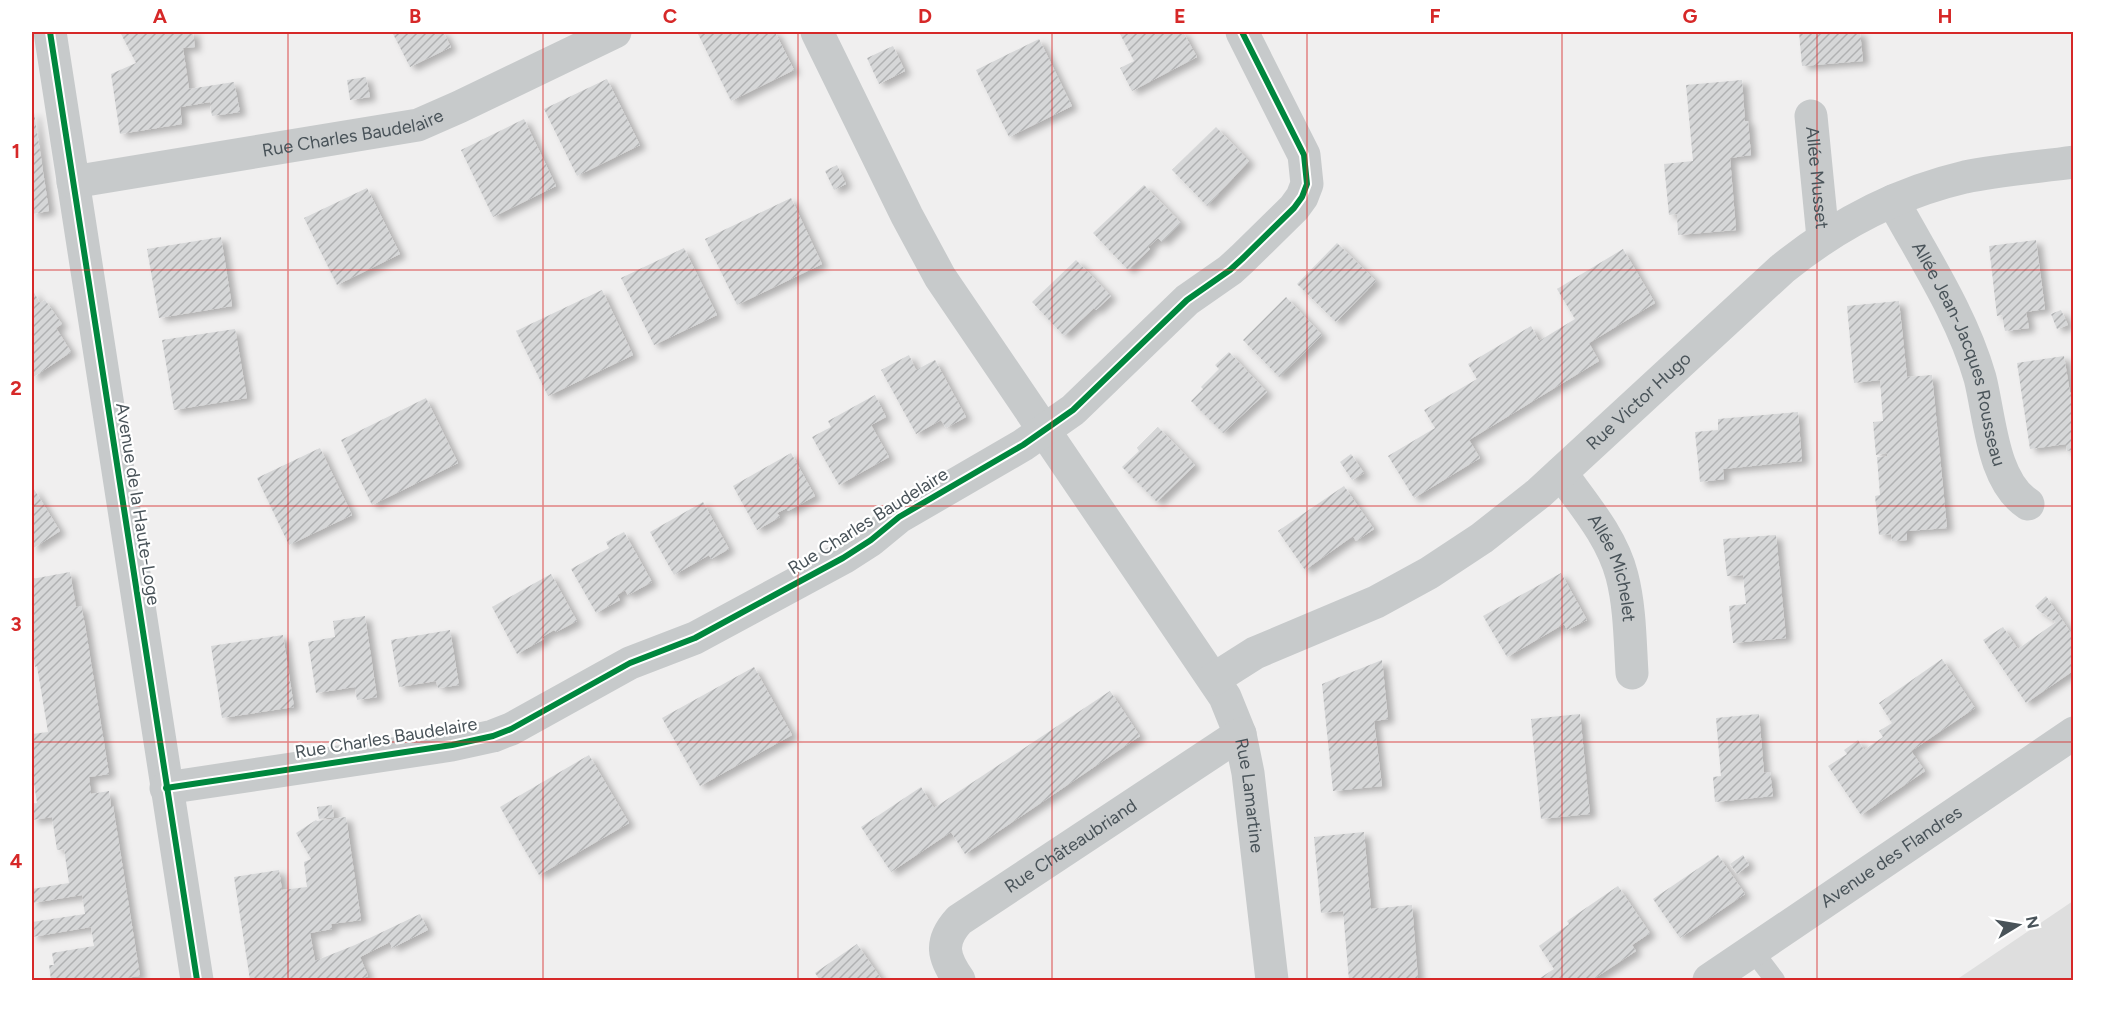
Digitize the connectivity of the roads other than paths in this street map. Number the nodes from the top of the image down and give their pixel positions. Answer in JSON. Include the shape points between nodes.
{"nodes":[{"id":1,"x":50,"y":32,"type":"edge"},
{"id":2,"x":615,"y":32,"type":"edge"},
{"id":3,"x":817,"y":32,"type":"edge"},
{"id":4,"x":1242,"y":32,"type":"edge"},
{"id":5,"x":1811,"y":116,"type":"dead end"},
{"id":6,"x":2073,"y":162,"type":"edge"},
{"id":7,"x":73,"y":182,"type":"junction"},
{"id":8,"x":1893,"y":201,"type":"junction"},
{"id":9,"x":1823,"y":238,"type":"junction"},
{"id":10,"x":1045,"y":431,"type":"junction"},
{"id":11,"x":1561,"y":473,"type":"junction"},
{"id":12,"x":2028,"y":504,"type":"dead end"},
{"id":13,"x":1632,"y":673,"type":"dead end"},
{"id":14,"x":1214,"y":679,"type":"junction"},
{"id":15,"x":2073,"y":733,"type":"edge"},
{"id":16,"x":1240,"y":734,"type":"junction"},
{"id":17,"x":166,"y":788,"type":"junction"},
{"id":18,"x":1753,"y":951,"type":"junction"},
{"id":19,"x":197,"y":981,"type":"edge"},
{"id":20,"x":959,"y":981,"type":"edge"},
{"id":21,"x":1272,"y":981,"type":"edge"},
{"id":22,"x":1709,"y":981,"type":"edge"},
{"id":23,"x":1775,"y":981,"type":"edge"}],
"edges":[{"from":1,"to":7,"type":"street","name":"Avenue de la Haute-Loge"},
{"from":2,"to":7,"type":"street","name":"Rue Charles Baudelaire","via":[[418,125]]},
{"from":3,"to":10,"type":"street","via":[[928,257]]},
{"from":4,"to":10,"type":"street","name":"Rue Charles Baudelaire","via":[[1305,155],[1307,184],[1302,197],[1236,264],[1187,300],[1073,410]]},
{"from":5,"to":9,"type":"street","name":"Allée Musset"},
{"from":6,"to":8,"type":"street","name":"Rue Victor Hugo","via":[[1964,178]]},
{"from":7,"to":17,"type":"street","name":"Avenue de la Haute-Loge"},
{"from":8,"to":9,"type":"street","name":"Rue Victor Hugo"},
{"from":8,"to":12,"type":"street","name":"Allée Jean-Jacques Rousseau","via":[[1964,334],[1980,379],[1999,463],[2015,494]]},
{"from":9,"to":11,"type":"street","name":"Rue Victor Hugo","via":[[1782,269]]},
{"from":10,"to":14,"type":"street","name":"Rue Lamartine"},
{"from":10,"to":17,"type":"street","name":"Rue Charles Baudelaire","via":[[914,508],[843,558],[696,638],[630,663],[511,729],[452,745]]},
{"from":11,"to":13,"type":"street","name":"Allée Michelet","via":[[1616,558],[1626,599]]},
{"from":11,"to":14,"type":"street","name":"Rue Victor Hugo","via":[[1499,525],[1429,573],[1376,602],[1255,653]]},
{"from":14,"to":16,"type":"street","name":"Rue Lamartine"},
{"from":15,"to":18,"type":"street","name":"Avenue des Flandres"},
{"from":16,"to":20,"type":"street","name":"Rue Châteaubriand","via":[[959,920],[947,935],[945,945],[950,968]]},
{"from":16,"to":21,"type":"street","name":"Rue Lamartine","via":[[1254,815]]},
{"from":17,"to":19,"type":"street","name":"Avenue de la Haute-Loge"},
{"from":18,"to":22,"type":"street","name":"Avenue des Flandres"},
{"from":18,"to":23,"type":"lane"}]}
